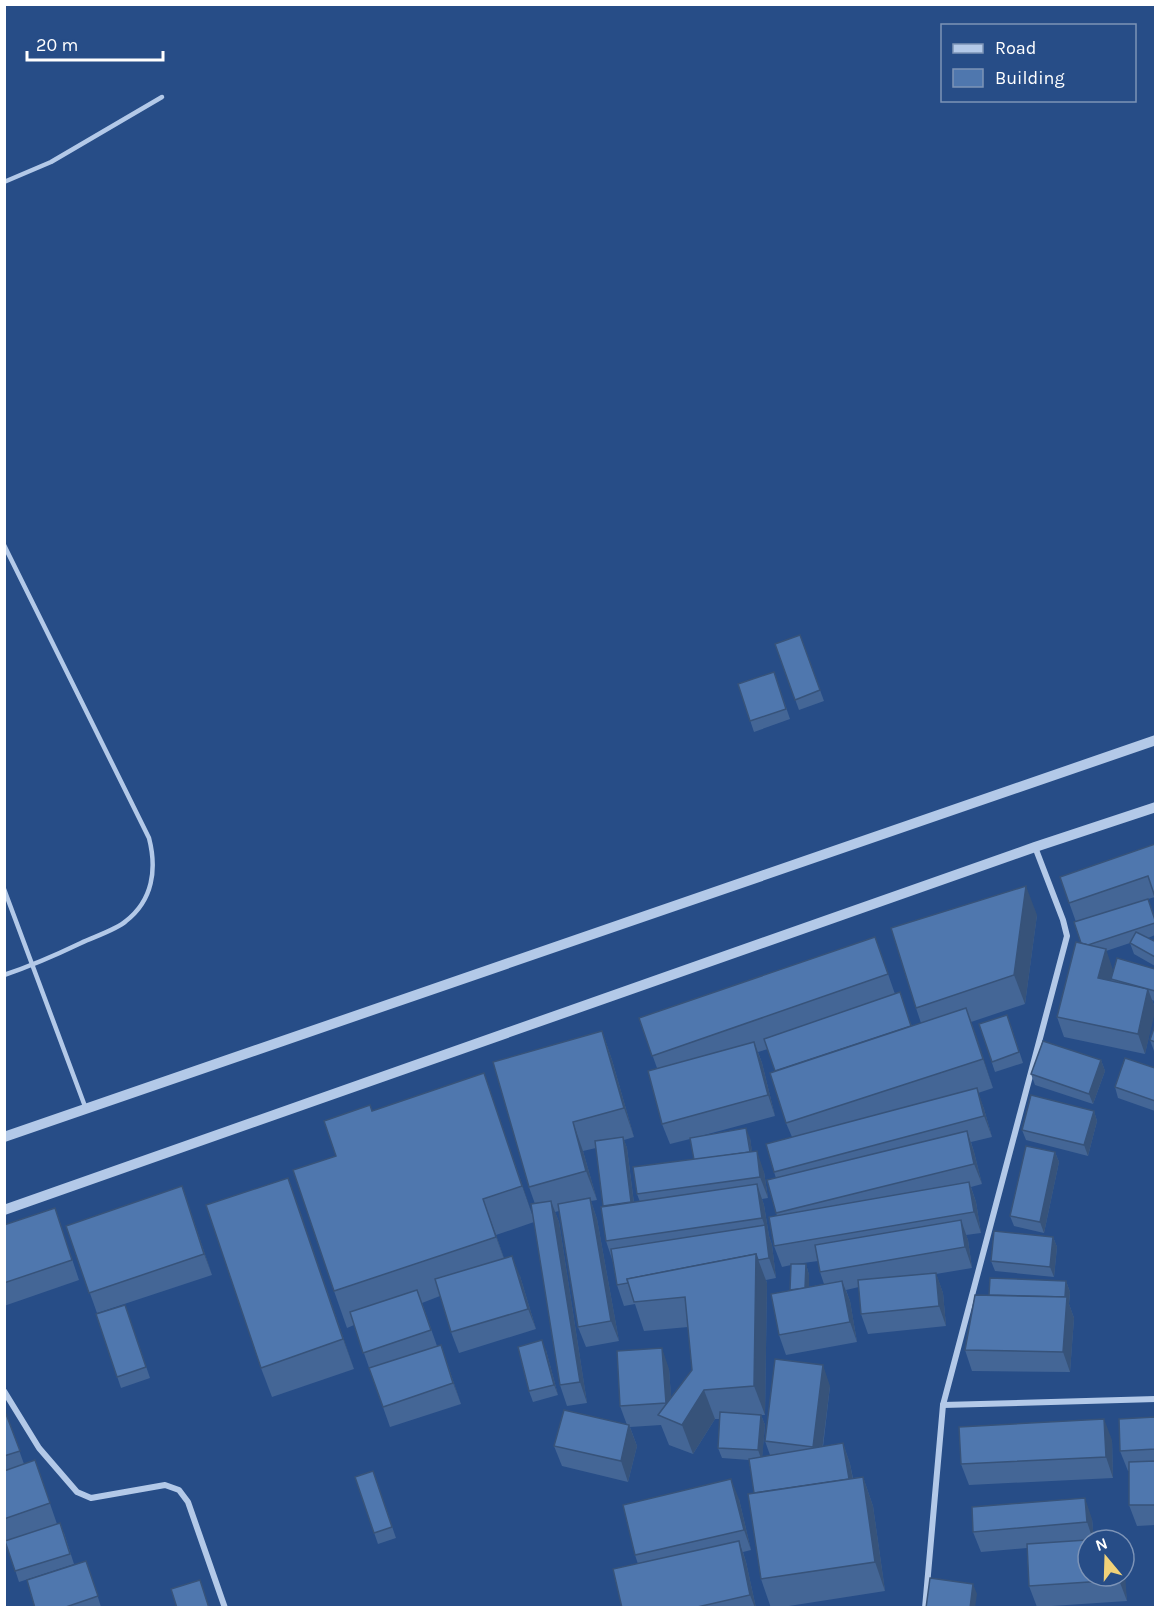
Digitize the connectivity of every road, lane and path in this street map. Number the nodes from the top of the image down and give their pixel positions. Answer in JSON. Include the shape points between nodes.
{"nodes":[{"id":1,"x":162,"y":97,"type":"dead end"},
{"id":2,"x":4,"y":182,"type":"edge"},
{"id":3,"x":4,"y":545,"type":"edge"},
{"id":4,"x":1155,"y":740,"type":"edge"},
{"id":5,"x":1155,"y":807,"type":"edge"},
{"id":6,"x":1035,"y":848,"type":"junction"},
{"id":7,"x":4,"y":889,"type":"edge"},
{"id":8,"x":33,"y":966,"type":"junction"},
{"id":9,"x":4,"y":975,"type":"edge"},
{"id":10,"x":86,"y":1109,"type":"junction"},
{"id":11,"x":4,"y":1137,"type":"edge"},
{"id":12,"x":4,"y":1210,"type":"edge"},
{"id":13,"x":4,"y":1391,"type":"edge"},
{"id":14,"x":1155,"y":1400,"type":"edge"},
{"id":15,"x":944,"y":1405,"type":"junction"},
{"id":16,"x":225,"y":1608,"type":"edge"},
{"id":17,"x":926,"y":1608,"type":"edge"}],
"edges":[{"from":1,"to":2,"type":"lane","via":[[51,162]]},
{"from":3,"to":8,"type":"lane","via":[[149,838],[153,855],[148,894],[125,922]]},
{"from":4,"to":10,"type":"street"},
{"from":5,"to":6,"type":"street"},
{"from":6,"to":12,"type":"street"},
{"from":6,"to":15,"type":"street","via":[[1067,936]]},
{"from":7,"to":8,"type":"lane"},
{"from":8,"to":9,"type":"lane"},
{"from":8,"to":10,"type":"lane"},
{"from":10,"to":11,"type":"street"},
{"from":13,"to":16,"type":"street","via":[[39,1448],[77,1492],[91,1498],[165,1485],[179,1490],[188,1502]]},
{"from":14,"to":15,"type":"street"},
{"from":15,"to":17,"type":"street"}]}
